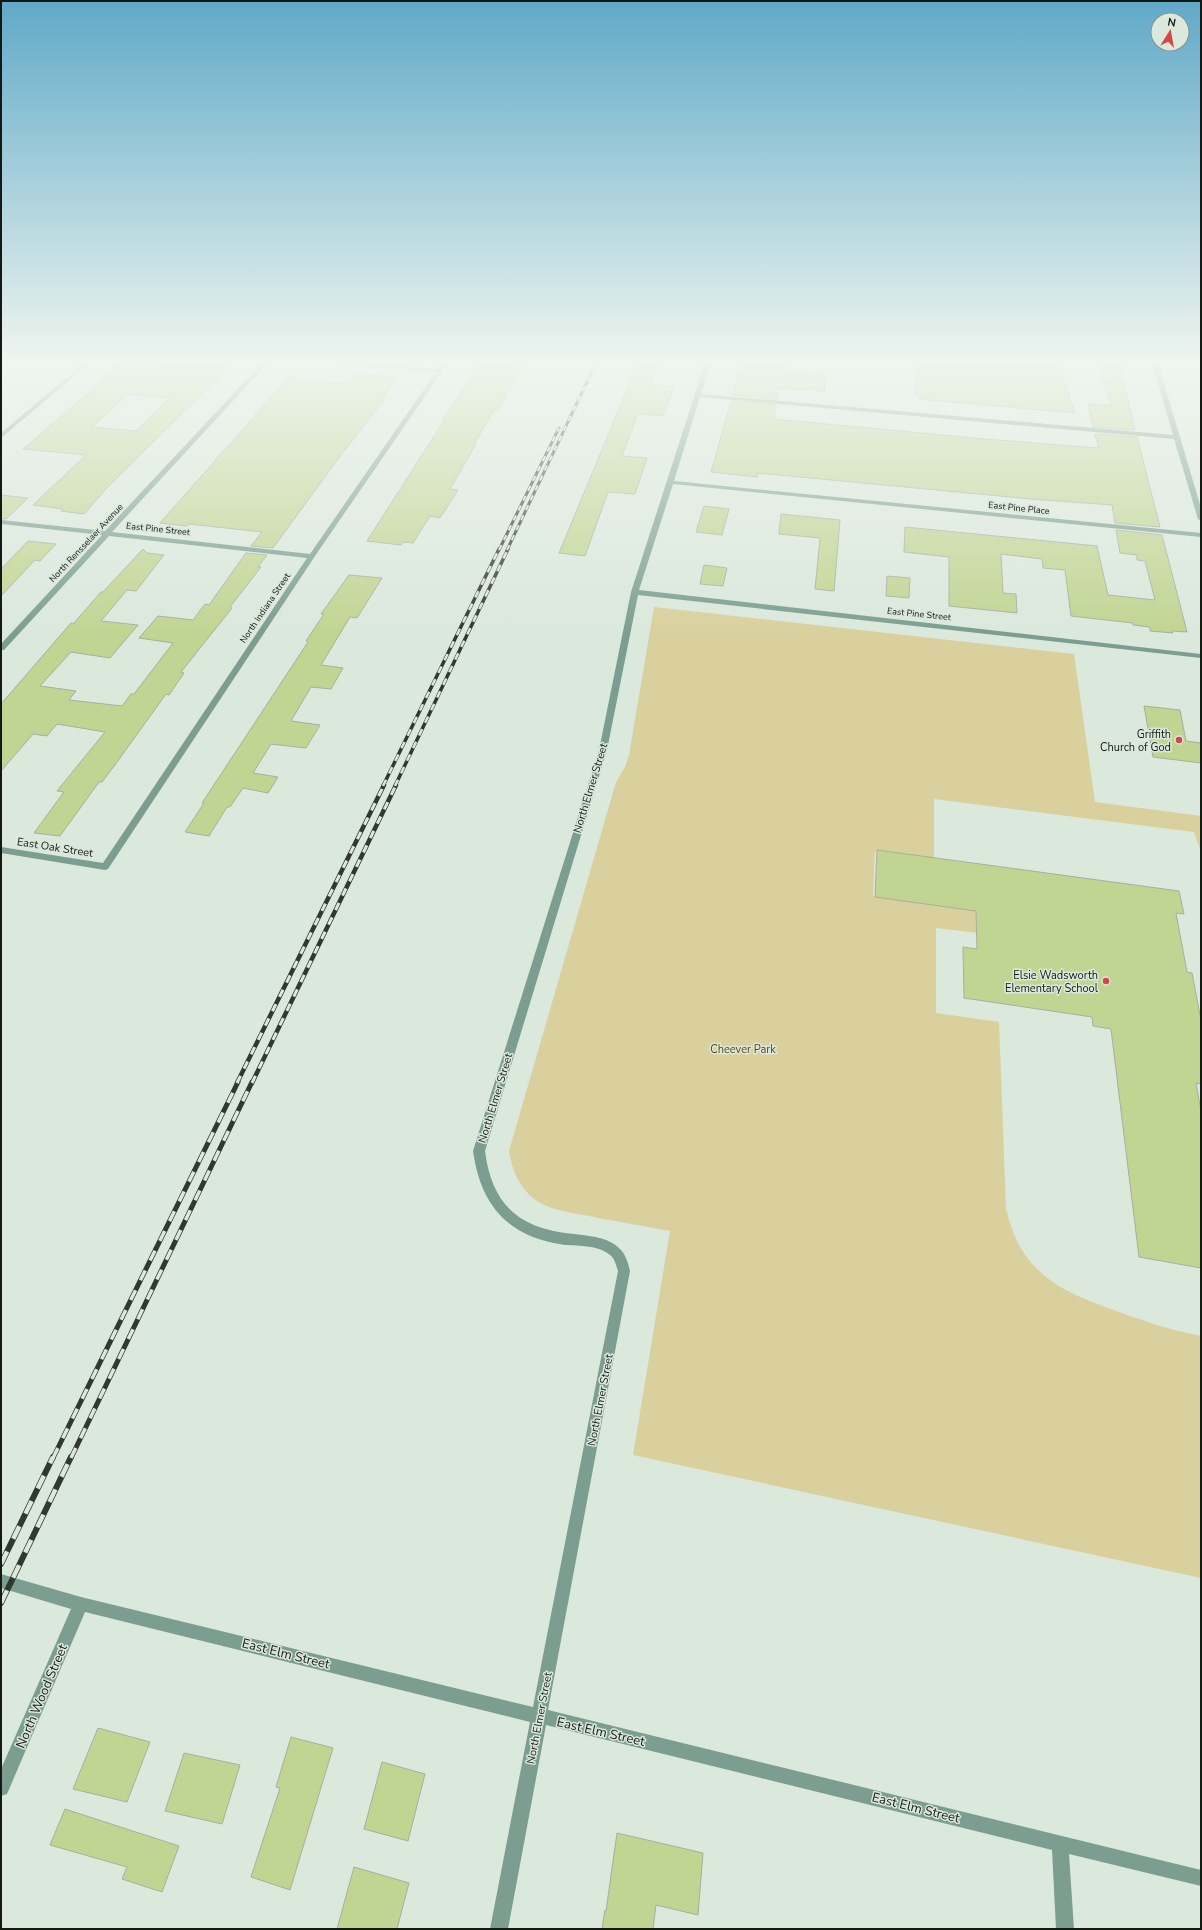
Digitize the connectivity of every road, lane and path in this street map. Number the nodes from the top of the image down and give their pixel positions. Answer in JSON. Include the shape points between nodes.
{"nodes":[{"id":1,"x":182,"y":453,"type":"edge"},
{"id":2,"x":383,"y":453,"type":"edge"},
{"id":3,"x":679,"y":453,"type":"edge"},
{"id":4,"x":1182,"y":453,"type":"edge"},
{"id":5,"x":669,"y":482,"type":"junction"},
{"id":6,"x":1201,"y":520,"type":"edge"},
{"id":7,"x":1,"y":522,"type":"edge"},
{"id":8,"x":107,"y":534,"type":"junction"},
{"id":9,"x":1201,"y":535,"type":"edge"},
{"id":10,"x":312,"y":556,"type":"junction"},
{"id":11,"x":634,"y":592,"type":"junction"},
{"id":12,"x":1,"y":648,"type":"edge"},
{"id":13,"x":1201,"y":656,"type":"edge"},
{"id":14,"x":1,"y":850,"type":"edge"},
{"id":15,"x":105,"y":867,"type":"joint"},
{"id":16,"x":1,"y":1581,"type":"edge"},
{"id":17,"x":81,"y":1604,"type":"junction"},
{"id":18,"x":539,"y":1716,"type":"junction"},
{"id":19,"x":1,"y":1788,"type":"edge"},
{"id":20,"x":1060,"y":1843,"type":"junction"},
{"id":21,"x":1201,"y":1878,"type":"edge"},
{"id":22,"x":499,"y":1929,"type":"edge"},
{"id":23,"x":1065,"y":1929,"type":"edge"}],
"edges":[{"from":1,"to":8,"type":"street","name":"North Rensselaer Avenue"},
{"from":2,"to":10,"type":"street","name":"North Indiana Street"},
{"from":3,"to":5,"type":"street","name":"North Elmer Street"},
{"from":4,"to":6,"type":"street"},
{"from":5,"to":9,"type":"street","name":"East Pine Place"},
{"from":5,"to":11,"type":"street","name":"North Elmer Street"},
{"from":7,"to":8,"type":"street","name":"East Pine Street"},
{"from":8,"to":10,"type":"street","name":"East Pine Street"},
{"from":8,"to":12,"type":"street","name":"North Rensselaer Avenue"},
{"from":10,"to":15,"type":"street","name":"North Indiana Street"},
{"from":11,"to":13,"type":"street","name":"East Pine Street"},
{"from":11,"to":18,"type":"street","name":"North Elmer Street","via":[[603,750],[479,1151],[486,1186],[498,1206],[508,1216],[541,1233],[605,1246],[614,1251],[621,1260],[624,1271]]},
{"from":14,"to":15,"type":"street","name":"East Oak Street"},
{"from":16,"to":17,"type":"street","name":"East Elm Street"},
{"from":17,"to":18,"type":"street","name":"East Elm Street"},
{"from":17,"to":19,"type":"street","name":"North Wood Street"},
{"from":18,"to":20,"type":"street","name":"East Elm Street"},
{"from":18,"to":22,"type":"street","name":"North Elmer Street"},
{"from":20,"to":21,"type":"street","name":"East Elm Street"},
{"from":20,"to":23,"type":"street"}]}
